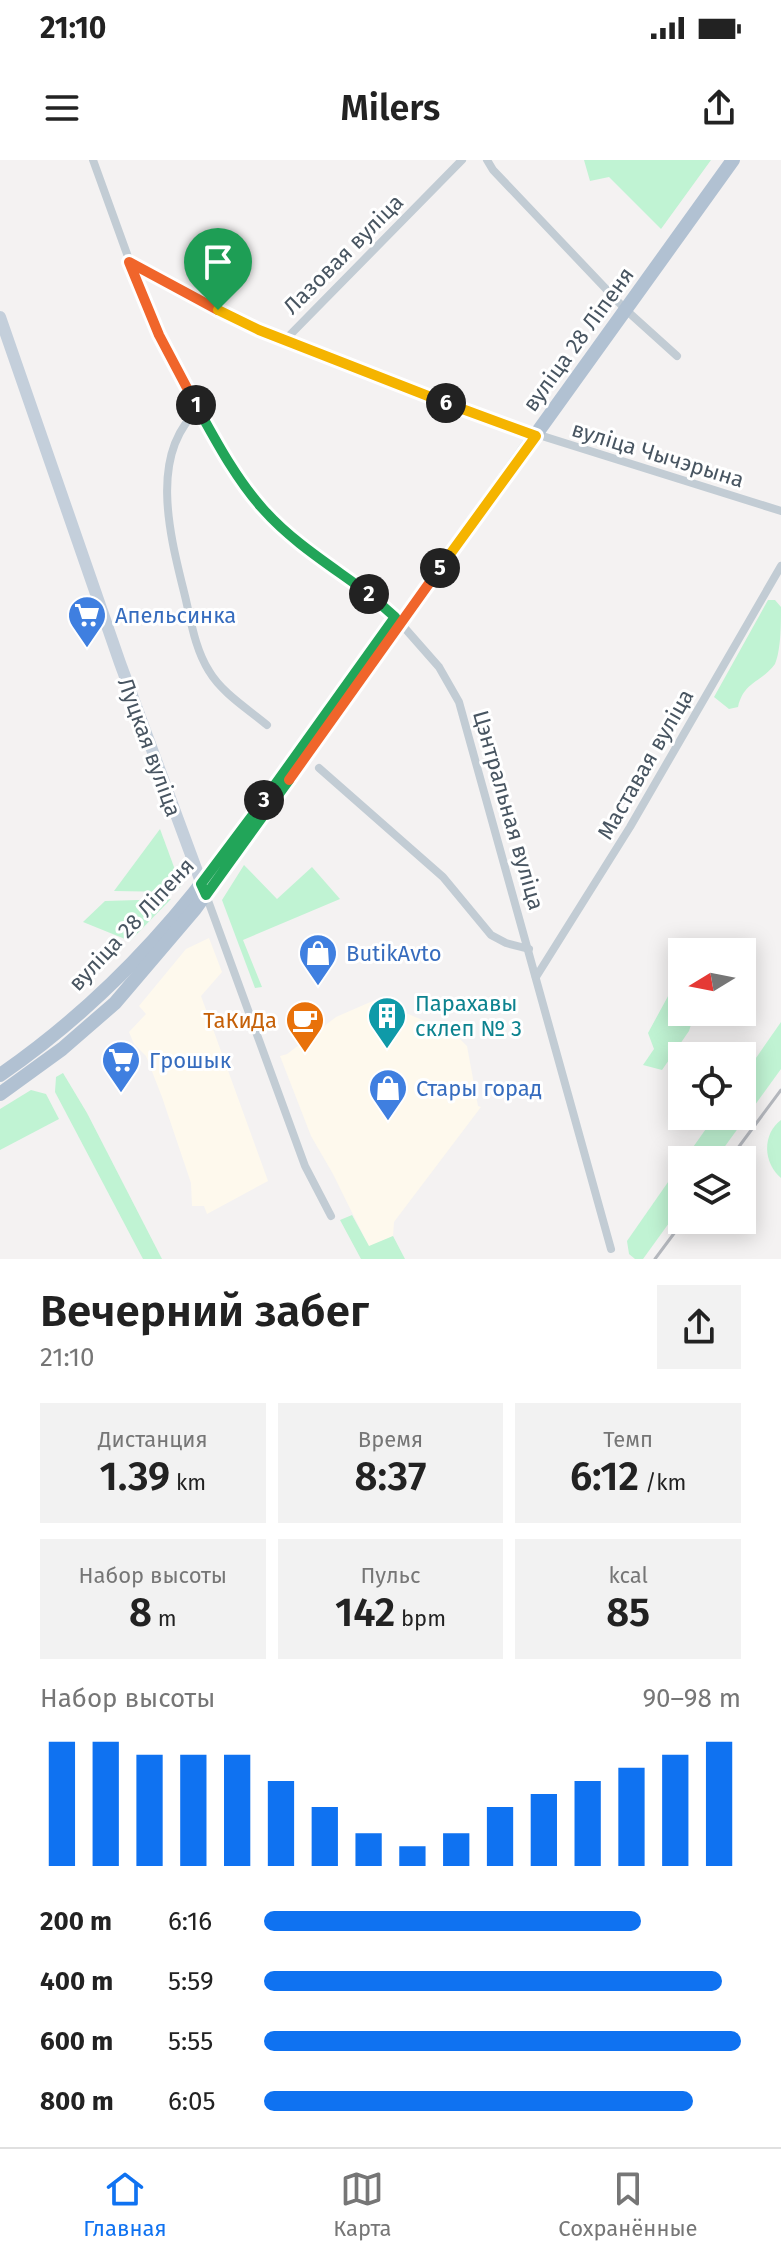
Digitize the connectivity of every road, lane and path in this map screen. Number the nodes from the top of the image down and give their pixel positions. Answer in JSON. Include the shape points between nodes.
{"nodes":[{"id":1,"x":93,"y":160,"type":"edge"},
{"id":2,"x":462,"y":160,"type":"edge"},
{"id":3,"x":487,"y":160,"type":"edge"},
{"id":4,"x":722,"y":160,"type":"edge"},
{"id":5,"x":733,"y":160,"type":"edge"},
{"id":6,"x":129,"y":262,"type":"junction"},
{"id":7,"x":623,"y":307,"type":"junction"},
{"id":8,"x":0,"y":317,"type":"edge"},
{"id":9,"x":285,"y":340,"type":"junction"},
{"id":10,"x":677,"y":356,"type":"dead end"},
{"id":11,"x":199,"y":409,"type":"junction"},
{"id":12,"x":532,"y":434,"type":"junction"},
{"id":13,"x":781,"y":511,"type":"edge"},
{"id":14,"x":781,"y":566,"type":"edge"},
{"id":15,"x":398,"y":620,"type":"junction"},
{"id":16,"x":267,"y":725,"type":"dead end"},
{"id":17,"x":319,"y":768,"type":"dead end"},
{"id":18,"x":204,"y":890,"type":"junction"},
{"id":19,"x":529,"y":949,"type":"junction"},
{"id":20,"x":536,"y":977,"type":"junction"},
{"id":21,"x":85,"y":1006,"type":"junction"},
{"id":22,"x":96,"y":1020,"type":"junction"},
{"id":23,"x":0,"y":1075,"type":"edge"},
{"id":24,"x":0,"y":1094,"type":"edge"},
{"id":25,"x":331,"y":1216,"type":"dead end"},
{"id":26,"x":611,"y":1249,"type":"dead end"}],
"edges":[{"from":1,"to":6,"type":"street","name":"Цэнтральная вуліца"},
{"from":2,"to":9,"type":"street","name":"Лазовая вуліца"},
{"from":3,"to":7,"type":"street"},
{"from":4,"to":7,"type":"main road","name":"вуліца 28 Ліпеня"},
{"from":5,"to":7,"type":"main road","name":"вуліца 28 Ліпеня"},
{"from":6,"to":9,"type":"street","name":"вуліца Чычэрына"},
{"from":6,"to":11,"type":"street","name":"Цэнтральная вуліца","via":[[159,335]]},
{"from":7,"to":10,"type":"street"},
{"from":7,"to":12,"type":"main road","name":"вуліца 28 Ліпеня"},
{"from":8,"to":18,"type":"main road","name":"Луцкая вуліца"},
{"from":9,"to":12,"type":"street","name":"вуліца Чычэрына"},
{"from":11,"to":15,"type":"street","name":"Цэнтральная вуліца","via":[[262,509]]},
{"from":11,"to":16,"type":"street","via":[[180,432],[169,472],[167,513],[176,562],[208,671]]},
{"from":12,"to":13,"type":"street","name":"вуліца Чычэрына"},
{"from":12,"to":15,"type":"main road","name":"вуліца 28 Ліпеня"},
{"from":14,"to":20,"type":"street","name":"Маставая вуліца"},
{"from":15,"to":18,"type":"main road","name":"вуліца 28 Ліпеня"},
{"from":15,"to":19,"type":"street","name":"Цэнтральная вуліца","via":[[439,667],[459,702]]},
{"from":17,"to":19,"type":"street","via":[[443,877],[491,935]]},
{"from":18,"to":21,"type":"main road","name":"вуліца 28 Ліпеня"},
{"from":18,"to":22,"type":"main road","name":"вуліца 28 Ліпеня","via":[[152,962]]},
{"from":18,"to":25,"type":"street","name":"Луцкая вуліца","via":[[305,1166]]},
{"from":19,"to":20,"type":"street","name":"Цэнтральная вуліца"},
{"from":20,"to":26,"type":"street","name":"Цэнтральная вуліца"},
{"from":21,"to":22,"type":"main road"},
{"from":21,"to":23,"type":"main road","name":"вуліца 28 Ліпеня"},
{"from":22,"to":24,"type":"main road","name":"вуліца 28 Ліпеня"}]}
